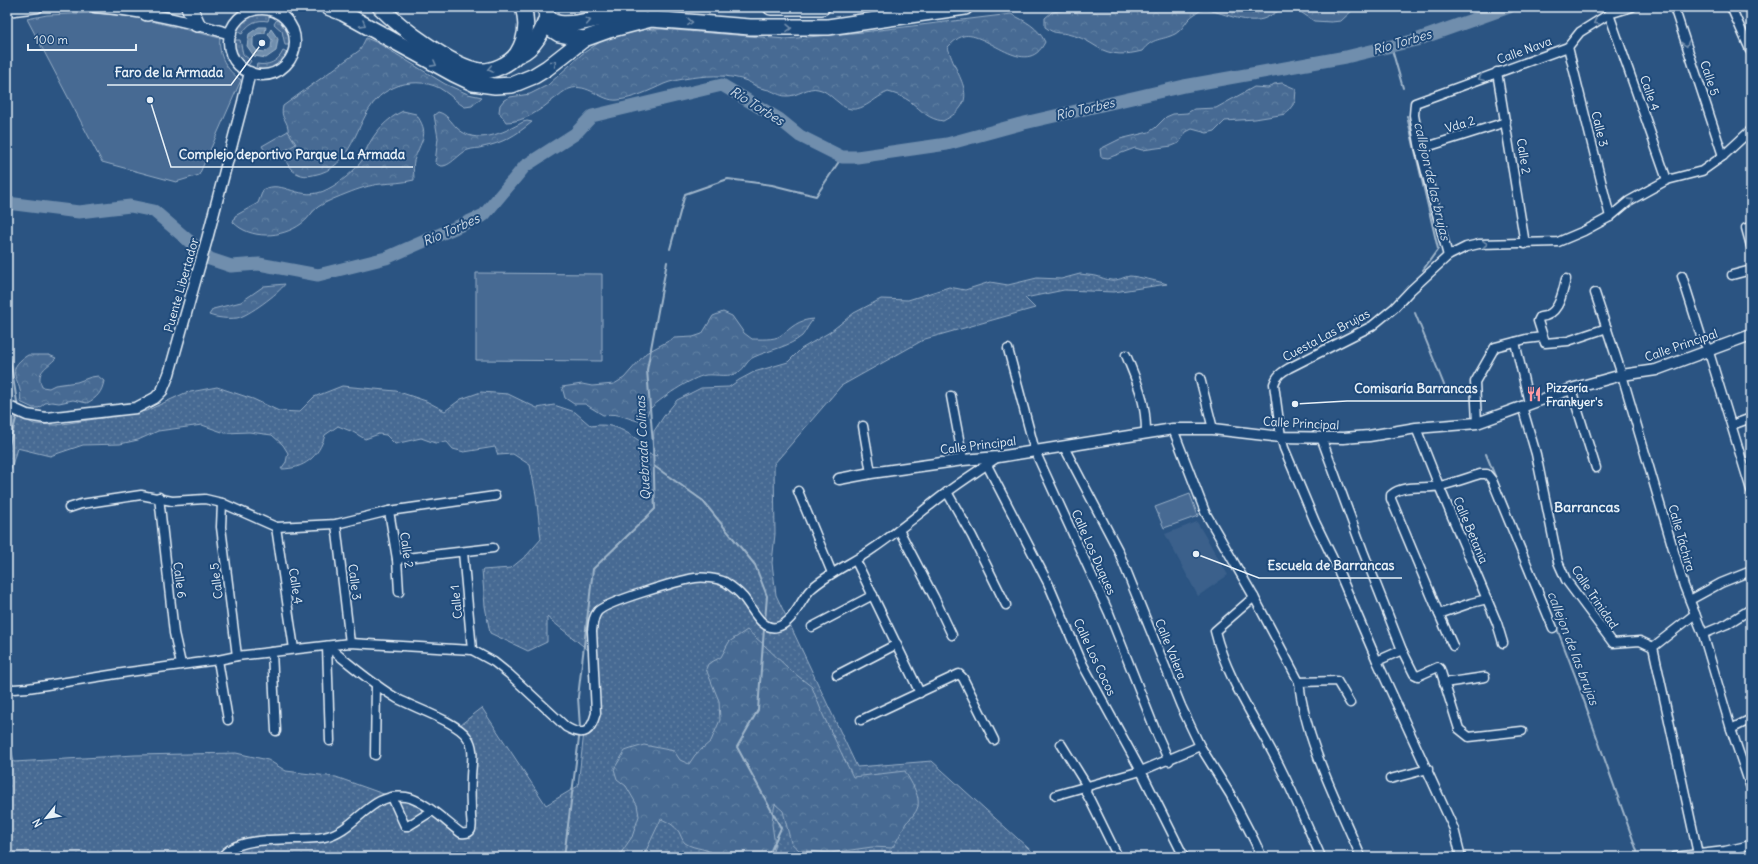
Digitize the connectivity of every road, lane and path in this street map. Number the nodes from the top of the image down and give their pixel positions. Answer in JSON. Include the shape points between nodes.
{"nodes":[{"id":1,"x":38,"y":7,"type":"edge"},
{"id":2,"x":95,"y":7,"type":"edge"},
{"id":3,"x":189,"y":7,"type":"edge"},
{"id":4,"x":328,"y":7,"type":"edge"},
{"id":5,"x":380,"y":7,"type":"edge"},
{"id":6,"x":524,"y":7,"type":"edge"},
{"id":7,"x":771,"y":7,"type":"edge"},
{"id":8,"x":822,"y":7,"type":"edge"},
{"id":9,"x":965,"y":7,"type":"edge"},
{"id":10,"x":1632,"y":7,"type":"edge"},
{"id":11,"x":1674,"y":7,"type":"edge"},
{"id":12,"x":1731,"y":7,"type":"edge"},
{"id":13,"x":148,"y":10,"type":"edge"},
{"id":14,"x":7,"y":11,"type":"edge"},
{"id":15,"x":1609,"y":14,"type":"junction"},
{"id":16,"x":546,"y":16,"type":"edge"},
{"id":17,"x":651,"y":19,"type":"junction"},
{"id":18,"x":197,"y":24,"type":"junction"},
{"id":19,"x":231,"y":34,"type":"junction"},
{"id":20,"x":584,"y":39,"type":"junction"},
{"id":21,"x":1568,"y":47,"type":"junction"},
{"id":22,"x":1751,"y":52,"type":"edge"},
{"id":23,"x":516,"y":56,"type":"junction"},
{"id":24,"x":250,"y":72,"type":"junction"},
{"id":25,"x":1497,"y":72,"type":"junction"},
{"id":26,"x":1506,"y":122,"type":"junction"},
{"id":27,"x":1751,"y":130,"type":"edge"},
{"id":28,"x":1420,"y":149,"type":"junction"},
{"id":29,"x":1723,"y":156,"type":"junction"},
{"id":30,"x":1667,"y":180,"type":"junction"},
{"id":31,"x":1610,"y":217,"type":"junction"},
{"id":32,"x":1746,"y":228,"type":"dead end"},
{"id":33,"x":1526,"y":244,"type":"junction"},
{"id":34,"x":1751,"y":246,"type":"edge"},
{"id":35,"x":1448,"y":256,"type":"junction"},
{"id":36,"x":1751,"y":270,"type":"edge"},
{"id":37,"x":1732,"y":275,"type":"dead end"},
{"id":38,"x":1682,"y":276,"type":"dead end"},
{"id":39,"x":1566,"y":279,"type":"dead end"},
{"id":40,"x":1595,"y":293,"type":"dead end"},
{"id":41,"x":1607,"y":328,"type":"junction"},
{"id":42,"x":1751,"y":335,"type":"edge"},
{"id":43,"x":1543,"y":337,"type":"junction"},
{"id":44,"x":1515,"y":342,"type":"junction"},
{"id":45,"x":1008,"y":349,"type":"dead end"},
{"id":46,"x":1708,"y":349,"type":"junction"},
{"id":47,"x":1126,"y":355,"type":"dead end"},
{"id":48,"x":1622,"y":375,"type":"junction"},
{"id":49,"x":1200,"y":378,"type":"dead end"},
{"id":50,"x":1571,"y":389,"type":"junction"},
{"id":51,"x":950,"y":396,"type":"dead end"},
{"id":52,"x":1525,"y":404,"type":"junction"},
{"id":53,"x":7,"y":406,"type":"edge"},
{"id":54,"x":1751,"y":418,"type":"edge"},
{"id":55,"x":1477,"y":423,"type":"junction"},
{"id":56,"x":1732,"y":425,"type":"junction"},
{"id":57,"x":863,"y":426,"type":"dead end"},
{"id":58,"x":1173,"y":428,"type":"junction"},
{"id":59,"x":1416,"y":428,"type":"junction"},
{"id":60,"x":1213,"y":429,"type":"junction"},
{"id":61,"x":1146,"y":433,"type":"junction"},
{"id":62,"x":1281,"y":437,"type":"junction"},
{"id":63,"x":1321,"y":438,"type":"junction"},
{"id":64,"x":1064,"y":447,"type":"junction"},
{"id":65,"x":1035,"y":451,"type":"junction"},
{"id":66,"x":998,"y":457,"type":"junction"},
{"id":67,"x":963,"y":460,"type":"junction"},
{"id":68,"x":987,"y":465,"type":"junction"},
{"id":69,"x":1596,"y":468,"type":"dead end"},
{"id":70,"x":871,"y":472,"type":"junction"},
{"id":71,"x":839,"y":479,"type":"dead end"},
{"id":72,"x":1439,"y":486,"type":"junction"},
{"id":73,"x":798,"y":490,"type":"dead end"},
{"id":74,"x":1751,"y":490,"type":"edge"},
{"id":75,"x":947,"y":492,"type":"junction"},
{"id":76,"x":495,"y":496,"type":"dead end"},
{"id":77,"x":159,"y":497,"type":"junction"},
{"id":78,"x":222,"y":503,"type":"junction"},
{"id":79,"x":69,"y":508,"type":"dead end"},
{"id":80,"x":389,"y":511,"type":"junction"},
{"id":81,"x":336,"y":524,"type":"junction"},
{"id":82,"x":276,"y":527,"type":"junction"},
{"id":83,"x":899,"y":530,"type":"junction"},
{"id":84,"x":493,"y":548,"type":"dead end"},
{"id":85,"x":464,"y":552,"type":"junction"},
{"id":86,"x":397,"y":559,"type":"junction"},
{"id":87,"x":856,"y":561,"type":"junction"},
{"id":88,"x":1751,"y":571,"type":"edge"},
{"id":89,"x":832,"y":573,"type":"junction"},
{"id":90,"x":399,"y":592,"type":"dead end"},
{"id":91,"x":873,"y":595,"type":"junction"},
{"id":92,"x":1254,"y":597,"type":"junction"},
{"id":93,"x":1487,"y":599,"type":"junction"},
{"id":94,"x":1690,"y":600,"type":"junction"},
{"id":95,"x":1006,"y":605,"type":"dead end"},
{"id":96,"x":1751,"y":609,"type":"edge"},
{"id":97,"x":1439,"y":614,"type":"junction"},
{"id":98,"x":1695,"y":614,"type":"junction"},
{"id":99,"x":812,"y":628,"type":"dead end"},
{"id":100,"x":1552,"y":628,"type":"dead end"},
{"id":101,"x":1703,"y":634,"type":"junction"},
{"id":102,"x":952,"y":635,"type":"dead end"},
{"id":103,"x":350,"y":643,"type":"junction"},
{"id":104,"x":1503,"y":643,"type":"dead end"},
{"id":105,"x":897,"y":644,"type":"junction"},
{"id":106,"x":327,"y":646,"type":"junction"},
{"id":107,"x":1452,"y":646,"type":"dead end"},
{"id":108,"x":1653,"y":647,"type":"junction"},
{"id":109,"x":294,"y":649,"type":"junction"},
{"id":110,"x":472,"y":650,"type":"junction"},
{"id":111,"x":1402,"y":650,"type":"junction"},
{"id":112,"x":272,"y":652,"type":"junction"},
{"id":113,"x":237,"y":656,"type":"junction"},
{"id":114,"x":218,"y":660,"type":"junction"},
{"id":115,"x":1377,"y":661,"type":"junction"},
{"id":116,"x":181,"y":664,"type":"junction"},
{"id":117,"x":837,"y":675,"type":"dead end"},
{"id":118,"x":1485,"y":677,"type":"dead end"},
{"id":119,"x":1299,"y":682,"type":"junction"},
{"id":120,"x":1444,"y":683,"type":"junction"},
{"id":121,"x":376,"y":684,"type":"junction"},
{"id":122,"x":7,"y":688,"type":"edge"},
{"id":123,"x":920,"y":693,"type":"junction"},
{"id":124,"x":1350,"y":703,"type":"dead end"},
{"id":125,"x":1751,"y":719,"type":"edge"},
{"id":126,"x":228,"y":720,"type":"dead end"},
{"id":127,"x":860,"y":720,"type":"dead end"},
{"id":128,"x":1731,"y":729,"type":"junction"},
{"id":129,"x":276,"y":731,"type":"dead end"},
{"id":130,"x":1522,"y":731,"type":"dead end"},
{"id":131,"x":994,"y":740,"type":"dead end"},
{"id":132,"x":330,"y":741,"type":"dead end"},
{"id":133,"x":1061,"y":744,"type":"dead end"},
{"id":134,"x":1200,"y":746,"type":"junction"},
{"id":135,"x":376,"y":755,"type":"dead end"},
{"id":136,"x":1169,"y":761,"type":"junction"},
{"id":137,"x":1428,"y":769,"type":"junction"},
{"id":138,"x":1141,"y":772,"type":"junction"},
{"id":139,"x":1390,"y":779,"type":"dead end"},
{"id":140,"x":1087,"y":786,"type":"junction"},
{"id":141,"x":1751,"y":788,"type":"edge"},
{"id":142,"x":1056,"y":795,"type":"dead end"},
{"id":143,"x":392,"y":797,"type":"junction"},
{"id":144,"x":432,"y":811,"type":"junction"},
{"id":145,"x":1751,"y":845,"type":"edge"},
{"id":146,"x":1698,"y":854,"type":"junction"},
{"id":147,"x":222,"y":857,"type":"edge"},
{"id":148,"x":1118,"y":857,"type":"edge"},
{"id":149,"x":1184,"y":857,"type":"edge"},
{"id":150,"x":1262,"y":857,"type":"edge"},
{"id":151,"x":1320,"y":857,"type":"edge"},
{"id":152,"x":1361,"y":857,"type":"edge"},
{"id":153,"x":1461,"y":857,"type":"edge"},
{"id":154,"x":1674,"y":857,"type":"edge"}],
"edges":[{"from":1,"to":14,"type":"street"},
{"from":2,"to":13,"type":"street"},
{"from":3,"to":18,"type":"highway"},
{"from":4,"to":20,"type":"highway","one_way":true,"via":[[344,13],[473,83],[495,86],[512,85],[534,76]]},
{"from":23,"to":5,"type":"highway","one_way":true,"via":[[507,64],[494,69],[481,71],[468,68],[396,23]]},
{"from":6,"to":16,"type":"highway"},
{"from":6,"to":23,"type":"highway","via":[[526,32]]},
{"from":7,"to":8,"type":"highway"},
{"from":17,"to":9,"type":"highway","one_way":true,"via":[[750,27],[828,27]]},
{"from":10,"to":15,"type":"street","name":"Calle Nava"},
{"from":11,"to":29,"type":"street","name":"Calle 5","one_way":true},
{"from":12,"to":22,"type":"street"},
{"from":13,"to":18,"type":"street"},
{"from":15,"to":21,"type":"street","name":"Calle Nava","one_way":true,"via":[[1580,32]]},
{"from":15,"to":30,"type":"street","name":"Calle 4"},
{"from":16,"to":17,"type":"highway","one_way":true,"via":[[554,22],[563,24],[611,16]]},
{"from":16,"to":20,"type":"highway","via":[[559,34]]},
{"from":16,"to":23,"type":"highway","via":[[527,51]]},
{"from":17,"to":20,"type":"highway"},
{"from":18,"to":19,"type":"street"},
{"from":19,"to":24,"type":"street","via":[[232,54],[241,67]]},
{"from":19,"to":24,"type":"street","via":[[241,17],[260,10],[270,10],[280,15],[293,30],[294,50],[283,68],[270,74]]},
{"from":21,"to":25,"type":"street","name":"Calle Nava"},
{"from":21,"to":31,"type":"street","name":"Calle 3"},
{"from":24,"to":53,"type":"street","name":"Puente Libertador","via":[[169,374],[162,391],[155,398],[136,408],[46,418],[27,415]]},
{"from":25,"to":26,"type":"street","name":"Calle 2"},
{"from":25,"to":28,"type":"street","name":"Calle Nava","one_way":true,"via":[[1415,102],[1414,115]]},
{"from":26,"to":28,"type":"street","name":"Vda 2"},
{"from":26,"to":33,"type":"street","name":"Calle 2"},
{"from":27,"to":29,"type":"street","name":"Cuesta Las Brujas"},
{"from":28,"to":35,"type":"street"},
{"from":29,"to":30,"type":"street","name":"Cuesta Las Brujas","via":[[1702,171]]},
{"from":31,"to":30,"type":"street","name":"Cuesta Las Brujas","one_way":true,"via":[[1629,201]]},
{"from":31,"to":33,"type":"street","name":"Cuesta Las Brujas","via":[[1558,242]]},
{"from":32,"to":34,"type":"street"},
{"from":35,"to":33,"type":"street","name":"Cuesta Las Brujas","one_way":true,"via":[[1479,244]]},
{"from":35,"to":62,"type":"street","name":"Cuesta Las Brujas","via":[[1372,326],[1281,373],[1274,384]]},
{"from":36,"to":37,"type":"street"},
{"from":38,"to":46,"type":"street"},
{"from":39,"to":43,"type":"street","via":[[1557,308],[1546,317],[1540,317],[1538,321]]},
{"from":40,"to":41,"type":"street","name":"Calle Táchira"},
{"from":41,"to":43,"type":"street","via":[[1568,341],[1545,343]]},
{"from":41,"to":48,"type":"street","name":"Calle Táchira"},
{"from":42,"to":46,"type":"street","name":"Calle Principal"},
{"from":43,"to":44,"type":"street"},
{"from":44,"to":52,"type":"street"},
{"from":44,"to":55,"type":"street","via":[[1495,347],[1475,382]]},
{"from":45,"to":65,"type":"street","name":"Calle Los Duques"},
{"from":46,"to":48,"type":"street","name":"Calle Principal","via":[[1656,370]]},
{"from":46,"to":56,"type":"street"},
{"from":47,"to":61,"type":"street","via":[[1143,397]]},
{"from":48,"to":50,"type":"street","name":"Calle Principal"},
{"from":48,"to":94,"type":"street","name":"Calle Táchira"},
{"from":49,"to":60,"type":"street"},
{"from":50,"to":52,"type":"street","name":"Calle Principal"},
{"from":50,"to":69,"type":"street"},
{"from":51,"to":67,"type":"street"},
{"from":52,"to":55,"type":"street","name":"Calle Principal"},
{"from":52,"to":108,"type":"street","name":"Calle Trinidad","via":[[1558,562],[1566,580],[1613,643],[1640,641]]},
{"from":54,"to":56,"type":"street"},
{"from":55,"to":59,"type":"street","name":"Calle Principal"},
{"from":56,"to":74,"type":"street"},
{"from":57,"to":70,"type":"street"},
{"from":58,"to":60,"type":"street","name":"Calle Principal"},
{"from":58,"to":61,"type":"street","name":"Calle Principal"},
{"from":58,"to":92,"type":"street","via":[[1205,512]]},
{"from":59,"to":63,"type":"street","name":"Calle Principal","via":[[1369,436]]},
{"from":59,"to":72,"type":"street","name":"Calle Betania"},
{"from":60,"to":62,"type":"street","name":"Calle Principal"},
{"from":61,"to":64,"type":"street","name":"Calle Principal"},
{"from":62,"to":63,"type":"street","name":"Calle Principal"},
{"from":62,"to":115,"type":"street","name":"Cuesta Las Brujas","via":[[1315,522]]},
{"from":63,"to":111,"type":"street"},
{"from":64,"to":65,"type":"street","name":"Calle Principal"},
{"from":64,"to":134,"type":"street","name":"Calle Valera","via":[[1118,550],[1181,706]]},
{"from":65,"to":66,"type":"street","name":"Calle Principal"},
{"from":65,"to":136,"type":"street","name":"Calle Los Duques","via":[[1109,613]]},
{"from":66,"to":67,"type":"street","name":"Calle Principal"},
{"from":66,"to":68,"type":"street"},
{"from":67,"to":70,"type":"street","name":"Calle Principal"},
{"from":68,"to":75,"type":"street"},
{"from":68,"to":138,"type":"street","name":"Calle Los Cocos","via":[[1048,583],[1083,665]]},
{"from":70,"to":71,"type":"street","name":"Calle Principal"},
{"from":72,"to":93,"type":"street","name":"Calle Betania"},
{"from":72,"to":97,"type":"street","via":[[1395,491],[1391,495]]},
{"from":72,"to":100,"type":"street","via":[[1480,474],[1487,474],[1492,480]]},
{"from":73,"to":89,"type":"street"},
{"from":75,"to":83,"type":"street"},
{"from":75,"to":95,"type":"street"},
{"from":76,"to":80,"type":"street"},
{"from":77,"to":78,"type":"street","via":[[172,500],[205,499]]},
{"from":77,"to":79,"type":"street","via":[[141,495],[102,500]]},
{"from":77,"to":116,"type":"street","name":"Calle 6","via":[[174,633]]},
{"from":78,"to":82,"type":"street"},
{"from":78,"to":113,"type":"street","name":"Calle 5","via":[[221,527]]},
{"from":80,"to":81,"type":"street"},
{"from":80,"to":86,"type":"street","name":"Calle 2"},
{"from":81,"to":82,"type":"street"},
{"from":81,"to":103,"type":"street","name":"Calle 3"},
{"from":82,"to":109,"type":"street","name":"Calle 4"},
{"from":83,"to":87,"type":"street"},
{"from":83,"to":102,"type":"street"},
{"from":84,"to":85,"type":"street"},
{"from":85,"to":86,"type":"street"},
{"from":85,"to":110,"type":"street","name":"Calle 1"},
{"from":86,"to":90,"type":"street","name":"Calle 2"},
{"from":87,"to":89,"type":"street"},
{"from":87,"to":91,"type":"street"},
{"from":88,"to":94,"type":"street","via":[[1721,583]]},
{"from":89,"to":110,"type":"street","via":[[809,590],[789,620],[778,627],[767,627],[737,590],[724,581],[715,579],[697,578],[667,585],[626,598],[600,610],[593,618],[592,631],[596,713],[592,726],[584,732],[576,733],[566,727],[510,674]]},
{"from":91,"to":99,"type":"street"},
{"from":91,"to":105,"type":"street"},
{"from":92,"to":119,"type":"street"},
{"from":92,"to":151,"type":"street","via":[[1215,632],[1243,698],[1282,771]]},
{"from":93,"to":97,"type":"street"},
{"from":93,"to":104,"type":"street","name":"Calle Betania"},
{"from":94,"to":98,"type":"street","name":"Calle Táchira"},
{"from":96,"to":101,"type":"street","via":[[1727,624]]},
{"from":97,"to":107,"type":"street"},
{"from":98,"to":101,"type":"street","name":"Calle Táchira"},
{"from":98,"to":108,"type":"street"},
{"from":101,"to":128,"type":"street","name":"Calle Táchira"},
{"from":103,"to":106,"type":"street"},
{"from":103,"to":110,"type":"street"},
{"from":105,"to":117,"type":"street"},
{"from":105,"to":123,"type":"street"},
{"from":106,"to":109,"type":"street"},
{"from":106,"to":121,"type":"street"},
{"from":106,"to":132,"type":"street"},
{"from":108,"to":146,"type":"street"},
{"from":109,"to":112,"type":"street"},
{"from":111,"to":115,"type":"street"},
{"from":111,"to":120,"type":"street","via":[[1416,675],[1439,668]]},
{"from":112,"to":113,"type":"street"},
{"from":112,"to":129,"type":"street"},
{"from":113,"to":114,"type":"street"},
{"from":114,"to":116,"type":"street"},
{"from":114,"to":126,"type":"street"},
{"from":115,"to":137,"type":"street","name":"Cuesta Las Brujas"},
{"from":116,"to":122,"type":"street","via":[[28,688]]},
{"from":118,"to":120,"type":"street"},
{"from":119,"to":124,"type":"street","via":[[1337,681]]},
{"from":119,"to":152,"type":"street","via":[[1305,715],[1317,750]]},
{"from":120,"to":130,"type":"street","via":[[1459,729],[1464,735],[1469,737]]},
{"from":121,"to":135,"type":"street"},
{"from":121,"to":144,"type":"street","via":[[467,736],[472,755],[470,817],[473,826],[471,830],[461,834]]},
{"from":123,"to":127,"type":"street"},
{"from":123,"to":131,"type":"street","via":[[961,675]]},
{"from":125,"to":128,"type":"street"},
{"from":128,"to":141,"type":"street","name":"Calle Táchira"},
{"from":133,"to":140,"type":"street"},
{"from":134,"to":136,"type":"street"},
{"from":134,"to":150,"type":"street","name":"Calle Valera","via":[[1230,794]]},
{"from":136,"to":138,"type":"street"},
{"from":137,"to":139,"type":"street"},
{"from":137,"to":153,"type":"street","name":"Cuesta Las Brujas","via":[[1454,829]]},
{"from":138,"to":140,"type":"street"},
{"from":138,"to":149,"type":"street","name":"Calle Los Cocos"},
{"from":140,"to":142,"type":"street"},
{"from":140,"to":148,"type":"street","via":[[1086,793]]},
{"from":143,"to":144,"type":"street","via":[[405,797],[417,801]]},
{"from":143,"to":144,"type":"street","via":[[405,826]]},
{"from":143,"to":147,"type":"street","via":[[375,803],[351,825],[333,836],[265,840],[232,848]]},
{"from":145,"to":146,"type":"street"},
{"from":146,"to":154,"type":"street"}]}
